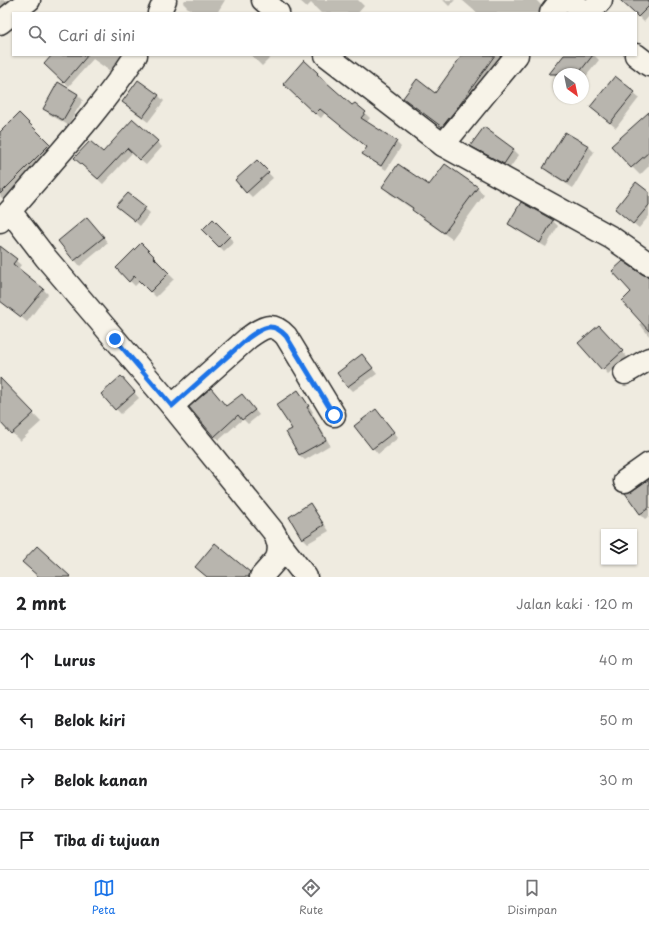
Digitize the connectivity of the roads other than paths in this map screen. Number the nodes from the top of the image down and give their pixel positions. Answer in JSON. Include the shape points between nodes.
{"nodes":[{"id":1,"x":29,"y":0,"type":"edge"},
{"id":2,"x":165,"y":0,"type":"edge"},
{"id":3,"x":263,"y":0,"type":"edge"},
{"id":4,"x":561,"y":0,"type":"edge"},
{"id":5,"x":570,"y":0,"type":"edge"},
{"id":6,"x":601,"y":0,"type":"edge"},
{"id":7,"x":14,"y":12,"type":"edge"},
{"id":8,"x":159,"y":12,"type":"edge"},
{"id":9,"x":277,"y":12,"type":"edge"},
{"id":10,"x":552,"y":12,"type":"edge"},
{"id":11,"x":586,"y":12,"type":"edge"},
{"id":12,"x":588,"y":12,"type":"edge"},
{"id":13,"x":12,"y":13,"type":"edge"},
{"id":14,"x":0,"y":23,"type":"edge"},
{"id":15,"x":135,"y":56,"type":"edge"},
{"id":16,"x":327,"y":56,"type":"edge"},
{"id":17,"x":516,"y":56,"type":"edge"},
{"id":18,"x":637,"y":56,"type":"edge"},
{"id":19,"x":649,"y":65,"type":"edge"},
{"id":20,"x":444,"y":145,"type":"junction"},
{"id":21,"x":5,"y":216,"type":"edge"},
{"id":22,"x":649,"y":264,"type":"edge"},
{"id":23,"x":649,"y":359,"type":"edge"},
{"id":24,"x":625,"y":373,"type":"dead end"},
{"id":25,"x":172,"y":406,"type":"junction"},
{"id":26,"x":334,"y":415,"type":"dead end"},
{"id":27,"x":649,"y":464,"type":"edge"},
{"id":28,"x":625,"y":481,"type":"dead end"},
{"id":29,"x":278,"y":540,"type":"junction"},
{"id":30,"x":261,"y":577,"type":"edge"},
{"id":31,"x":306,"y":577,"type":"edge"}],
"edges":[{"from":1,"to":7,"type":"street"},
{"from":2,"to":8,"type":"street"},
{"from":3,"to":9,"type":"street"},
{"from":4,"to":10,"type":"street"},
{"from":5,"to":11,"type":"street"},
{"from":6,"to":12,"type":"street"},
{"from":13,"to":14,"type":"street"},
{"from":15,"to":21,"type":"street","via":[[103,102]]},
{"from":16,"to":20,"type":"street"},
{"from":17,"to":20,"type":"street"},
{"from":18,"to":19,"type":"street"},
{"from":20,"to":22,"type":"street","via":[[612,238]]},
{"from":21,"to":25,"type":"street","via":[[46,258]]},
{"from":23,"to":24,"type":"street"},
{"from":25,"to":26,"type":"street","via":[[248,338],[261,328],[269,326],[277,328],[286,336]]},
{"from":25,"to":29,"type":"street"},
{"from":27,"to":28,"type":"street"},
{"from":29,"to":30,"type":"street","via":[[278,557]]},
{"from":29,"to":31,"type":"street"}]}
